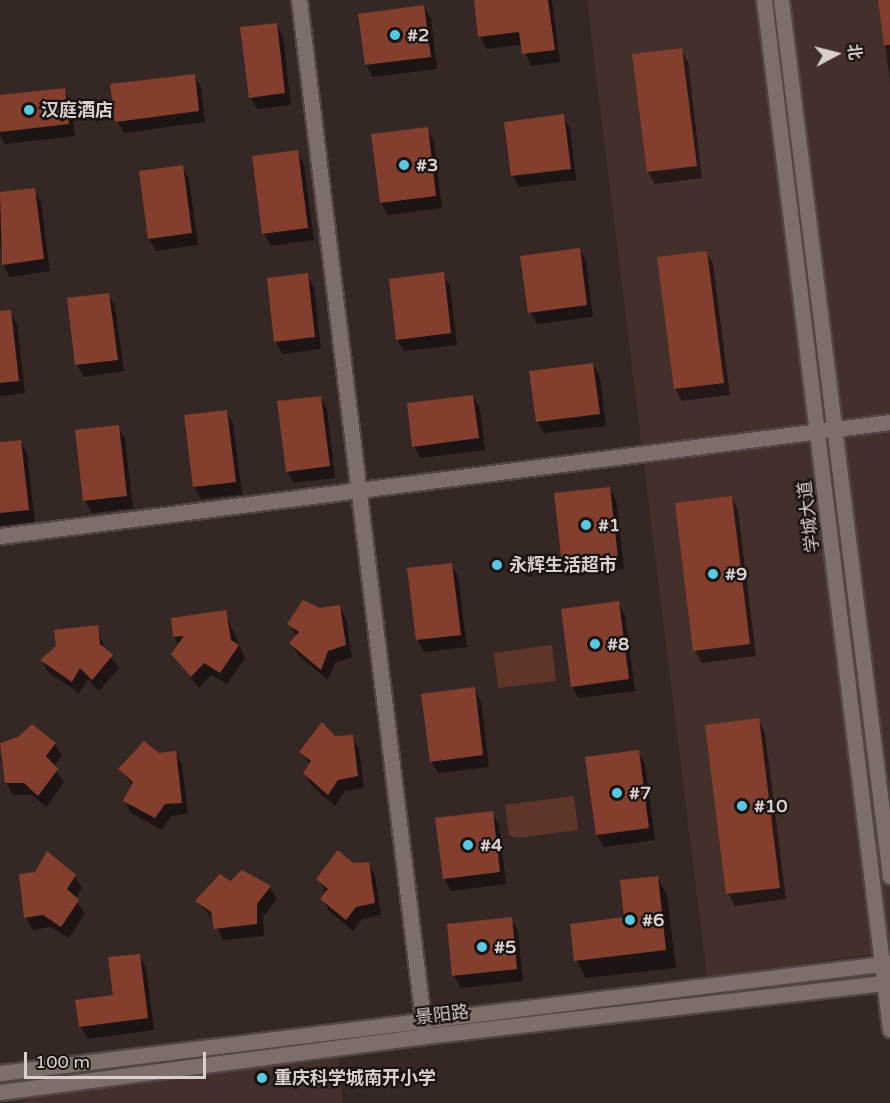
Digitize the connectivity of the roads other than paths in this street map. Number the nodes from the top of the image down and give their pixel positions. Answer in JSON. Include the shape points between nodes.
{"nodes":[{"id":1,"x":300,"y":0,"type":"edge"},
{"id":2,"x":764,"y":0,"type":"edge"},
{"id":3,"x":781,"y":0,"type":"edge"},
{"id":4,"x":890,"y":422,"type":"edge"},
{"id":5,"x":826,"y":430,"type":"junction"},
{"id":6,"x":359,"y":489,"type":"junction"},
{"id":7,"x":0,"y":536,"type":"edge"},
{"id":8,"x":890,"y":876,"type":"edge"},
{"id":9,"x":886,"y":964,"type":"edge"},
{"id":10,"x":887,"y":983,"type":"edge"},
{"id":11,"x":424,"y":1029,"type":"junction"},
{"id":12,"x":890,"y":1029,"type":"edge"},
{"id":13,"x":0,"y":1073,"type":"edge"},
{"id":14,"x":0,"y":1092,"type":"edge"}],
"edges":[{"from":1,"to":6,"type":"main road"},
{"from":2,"to":5,"type":"main road","name":"学城大道"},
{"from":3,"to":5,"type":"main road","name":"学城大道"},
{"from":4,"to":5,"type":"main road"},
{"from":5,"to":6,"type":"main road"},
{"from":5,"to":8,"type":"main road","name":"学城大道"},
{"from":5,"to":9,"type":"main road","name":"学城大道"},
{"from":6,"to":7,"type":"main road"},
{"from":6,"to":11,"type":"main road"},
{"from":9,"to":10,"type":"main road","name":"学城大道"},
{"from":9,"to":11,"type":"main road","name":"景阳路"},
{"from":10,"to":11,"type":"main road","name":"景阳路"},
{"from":10,"to":12,"type":"main road","name":"学城大道"},
{"from":11,"to":13,"type":"main road","name":"景阳路"},
{"from":11,"to":14,"type":"main road","name":"景阳路"}]}
